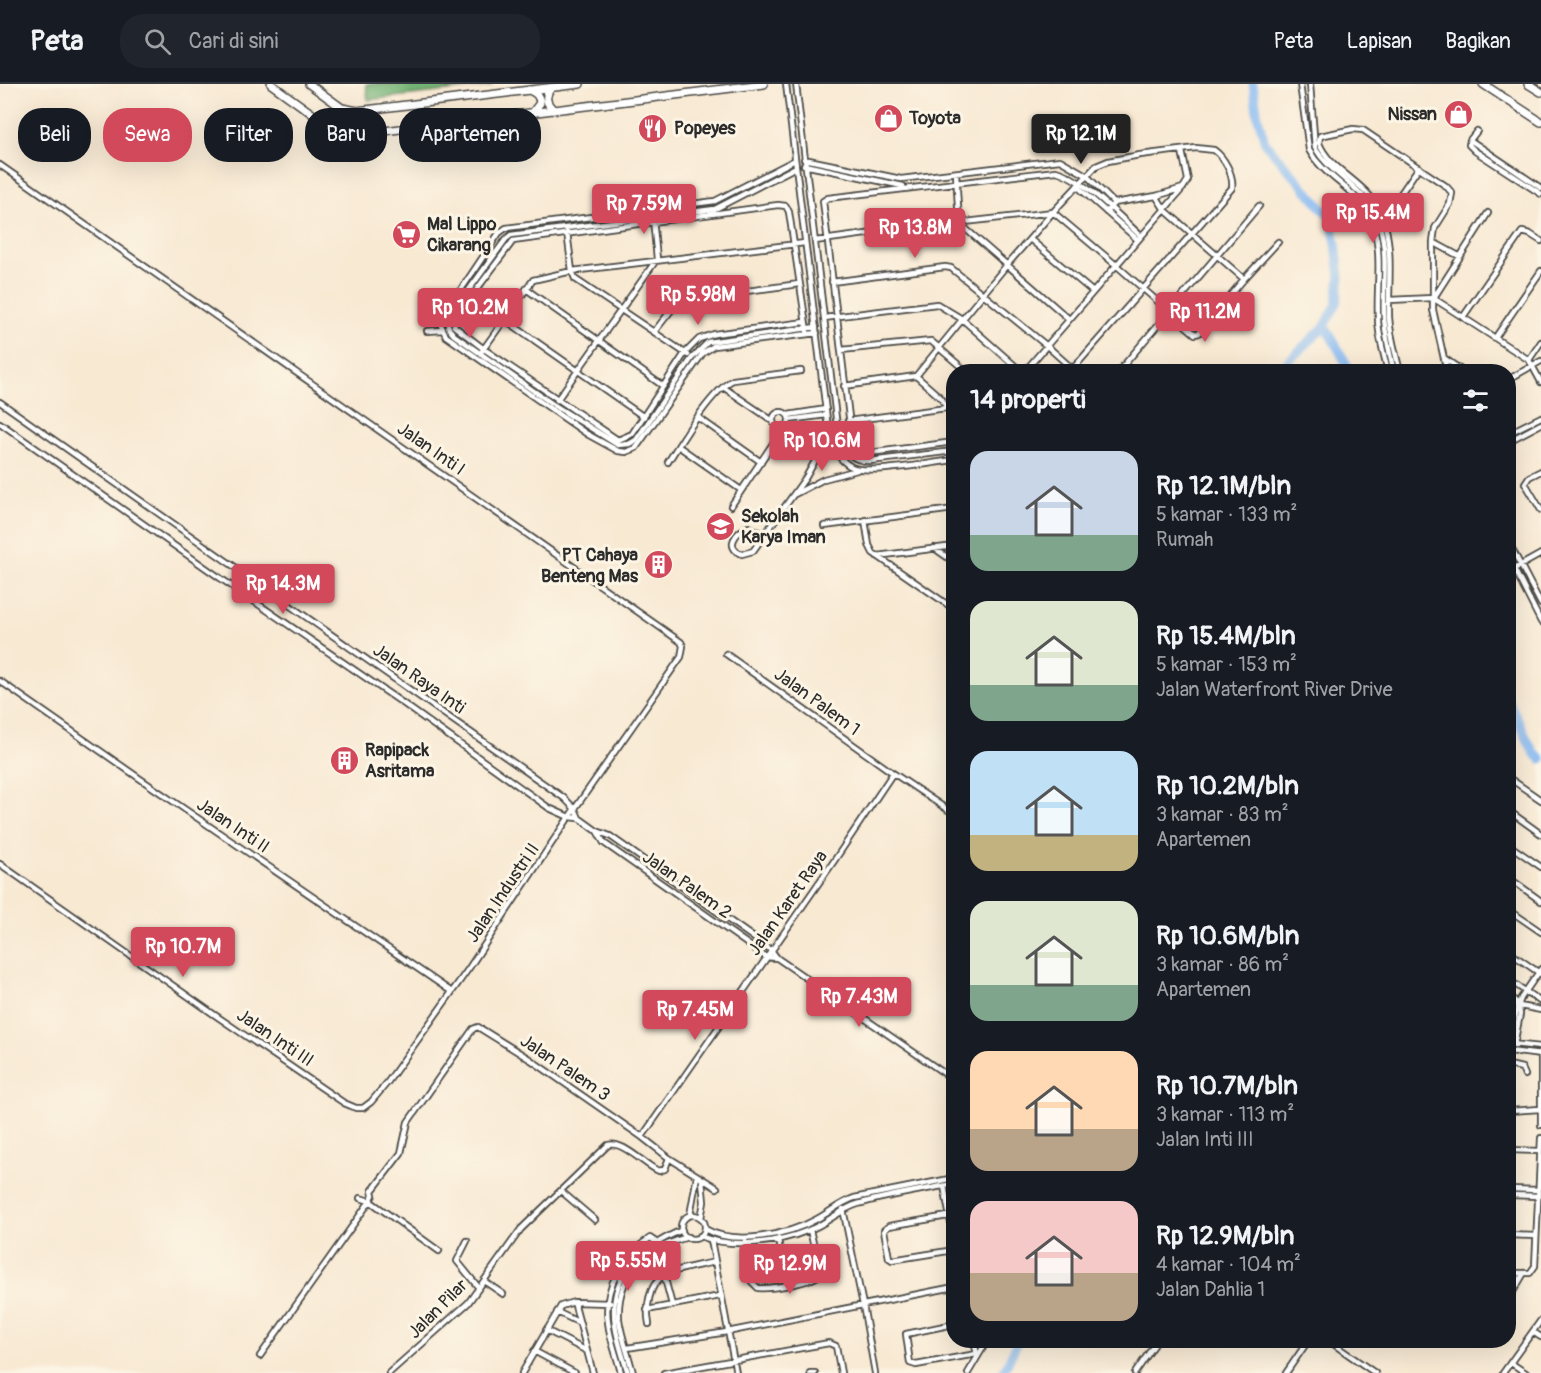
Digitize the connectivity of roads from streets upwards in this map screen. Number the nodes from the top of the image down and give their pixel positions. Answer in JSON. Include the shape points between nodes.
{"nodes":[{"id":1,"x":271,"y":84,"type":"edge"},
{"id":2,"x":309,"y":84,"type":"edge"},
{"id":3,"x":323,"y":84,"type":"edge"},
{"id":4,"x":580,"y":84,"type":"edge"},
{"id":5,"x":764,"y":84,"type":"edge"},
{"id":6,"x":786,"y":84,"type":"edge"},
{"id":7,"x":796,"y":84,"type":"edge"},
{"id":8,"x":1300,"y":84,"type":"edge"},
{"id":9,"x":1310,"y":84,"type":"edge"},
{"id":10,"x":1483,"y":84,"type":"edge"},
{"id":11,"x":1528,"y":84,"type":"edge"},
{"id":12,"x":551,"y":88,"type":"junction"},
{"id":13,"x":529,"y":90,"type":"junction"},
{"id":14,"x":319,"y":91,"type":"junction"},
{"id":15,"x":1541,"y":92,"type":"edge"},
{"id":16,"x":538,"y":108,"type":"edge"},
{"id":17,"x":554,"y":110,"type":"junction"},
{"id":18,"x":541,"y":112,"type":"edge"},
{"id":19,"x":1541,"y":122,"type":"edge"},
{"id":20,"x":399,"y":129,"type":"edge"},
{"id":21,"x":800,"y":131,"type":"junction"},
{"id":22,"x":1477,"y":131,"type":"dead end"},
{"id":23,"x":792,"y":132,"type":"junction"},
{"id":24,"x":1470,"y":140,"type":"junction"},
{"id":25,"x":1182,"y":150,"type":"junction"},
{"id":26,"x":804,"y":159,"type":"junction"},
{"id":27,"x":795,"y":160,"type":"junction"},
{"id":28,"x":0,"y":165,"type":"edge"},
{"id":29,"x":804,"y":165,"type":"junction"},
{"id":30,"x":795,"y":167,"type":"junction"},
{"id":31,"x":1419,"y":167,"type":"junction"},
{"id":32,"x":956,"y":173,"type":"junction"},
{"id":33,"x":1086,"y":175,"type":"junction"},
{"id":34,"x":957,"y":182,"type":"junction"},
{"id":35,"x":1078,"y":185,"type":"junction"},
{"id":36,"x":909,"y":188,"type":"junction"},
{"id":37,"x":1183,"y":188,"type":"junction"},
{"id":38,"x":1541,"y":188,"type":"edge"},
{"id":39,"x":1541,"y":195,"type":"edge"},
{"id":40,"x":1156,"y":196,"type":"junction"},
{"id":41,"x":1114,"y":203,"type":"junction"},
{"id":42,"x":1259,"y":206,"type":"dead end"},
{"id":43,"x":652,"y":209,"type":"junction"},
{"id":44,"x":1108,"y":210,"type":"junction"},
{"id":45,"x":1165,"y":210,"type":"junction"},
{"id":46,"x":718,"y":211,"type":"junction"},
{"id":47,"x":1053,"y":212,"type":"junction"},
{"id":48,"x":1488,"y":213,"type":"dead end"},
{"id":49,"x":1382,"y":216,"type":"junction"},
{"id":50,"x":565,"y":220,"type":"junction"},
{"id":51,"x":653,"y":220,"type":"junction"},
{"id":52,"x":959,"y":223,"type":"junction"},
{"id":53,"x":567,"y":231,"type":"junction"},
{"id":54,"x":1193,"y":234,"type":"junction"},
{"id":55,"x":1140,"y":238,"type":"junction"},
{"id":56,"x":826,"y":240,"type":"junction"},
{"id":57,"x":1030,"y":240,"type":"junction"},
{"id":58,"x":815,"y":241,"type":"junction"},
{"id":59,"x":1541,"y":241,"type":"edge"},
{"id":60,"x":1278,"y":242,"type":"dead end"},
{"id":61,"x":1433,"y":242,"type":"junction"},
{"id":62,"x":805,"y":243,"type":"junction"},
{"id":63,"x":794,"y":244,"type":"junction"},
{"id":64,"x":817,"y":254,"type":"junction"},
{"id":65,"x":807,"y":255,"type":"junction"},
{"id":66,"x":1218,"y":256,"type":"junction"},
{"id":67,"x":1459,"y":256,"type":"junction"},
{"id":68,"x":657,"y":259,"type":"junction"},
{"id":69,"x":1116,"y":265,"type":"junction"},
{"id":70,"x":1006,"y":266,"type":"junction"},
{"id":71,"x":572,"y":271,"type":"junction"},
{"id":72,"x":1541,"y":271,"type":"edge"},
{"id":73,"x":1244,"y":279,"type":"junction"},
{"id":74,"x":832,"y":282,"type":"junction"},
{"id":75,"x":800,"y":284,"type":"junction"},
{"id":76,"x":526,"y":289,"type":"junction"},
{"id":77,"x":1143,"y":289,"type":"junction"},
{"id":78,"x":1093,"y":292,"type":"junction"},
{"id":79,"x":983,"y":293,"type":"junction"},
{"id":80,"x":1433,"y":298,"type":"junction"},
{"id":81,"x":1389,"y":300,"type":"junction"},
{"id":82,"x":1444,"y":306,"type":"junction"},
{"id":83,"x":622,"y":310,"type":"junction"},
{"id":84,"x":1433,"y":310,"type":"junction"},
{"id":85,"x":1169,"y":313,"type":"junction"},
{"id":86,"x":837,"y":316,"type":"junction"},
{"id":87,"x":1464,"y":317,"type":"junction"},
{"id":88,"x":824,"y":318,"type":"junction"},
{"id":89,"x":504,"y":319,"type":"junction"},
{"id":90,"x":962,"y":319,"type":"junction"},
{"id":91,"x":1069,"y":319,"type":"junction"},
{"id":92,"x":806,"y":322,"type":"junction"},
{"id":93,"x":451,"y":327,"type":"junction"},
{"id":94,"x":816,"y":330,"type":"junction"},
{"id":95,"x":427,"y":331,"type":"dead end"},
{"id":96,"x":442,"y":331,"type":"junction"},
{"id":97,"x":807,"y":331,"type":"junction"},
{"id":98,"x":654,"y":332,"type":"junction"},
{"id":99,"x":725,"y":336,"type":"junction"},
{"id":100,"x":766,"y":337,"type":"junction"},
{"id":101,"x":1495,"y":338,"type":"junction"},
{"id":102,"x":600,"y":341,"type":"junction"},
{"id":103,"x":1541,"y":342,"type":"edge"},
{"id":104,"x":939,"y":346,"type":"junction"},
{"id":105,"x":1047,"y":346,"type":"junction"},
{"id":106,"x":841,"y":350,"type":"junction"},
{"id":107,"x":482,"y":351,"type":"junction"},
{"id":108,"x":685,"y":353,"type":"junction"},
{"id":109,"x":692,"y":358,"type":"junction"},
{"id":110,"x":1443,"y":358,"type":"junction"},
{"id":111,"x":1528,"y":360,"type":"junction"},
{"id":112,"x":1541,"y":361,"type":"edge"},
{"id":113,"x":697,"y":362,"type":"junction"},
{"id":114,"x":958,"y":364,"type":"edge"},
{"id":115,"x":1014,"y":364,"type":"edge"},
{"id":116,"x":1030,"y":364,"type":"edge"},
{"id":117,"x":1066,"y":364,"type":"edge"},
{"id":118,"x":1079,"y":364,"type":"edge"},
{"id":119,"x":1125,"y":364,"type":"edge"},
{"id":120,"x":1386,"y":364,"type":"edge"},
{"id":121,"x":1392,"y":364,"type":"edge"},
{"id":122,"x":1398,"y":364,"type":"edge"},
{"id":123,"x":1445,"y":364,"type":"edge"},
{"id":124,"x":1452,"y":364,"type":"edge"},
{"id":125,"x":830,"y":366,"type":"junction"},
{"id":126,"x":1532,"y":366,"type":"junction"},
{"id":127,"x":821,"y":367,"type":"junction"},
{"id":128,"x":579,"y":371,"type":"junction"},
{"id":129,"x":801,"y":371,"type":"dead end"},
{"id":130,"x":1516,"y":375,"type":"edge"},
{"id":131,"x":916,"y":376,"type":"junction"},
{"id":132,"x":1541,"y":382,"type":"edge"},
{"id":133,"x":520,"y":384,"type":"junction"},
{"id":134,"x":663,"y":386,"type":"junction"},
{"id":135,"x":844,"y":386,"type":"junction"},
{"id":136,"x":723,"y":387,"type":"junction"},
{"id":137,"x":558,"y":399,"type":"junction"},
{"id":138,"x":0,"y":402,"type":"edge"},
{"id":139,"x":554,"y":405,"type":"junction"},
{"id":140,"x":658,"y":405,"type":"junction"},
{"id":141,"x":946,"y":406,"type":"edge"},
{"id":142,"x":946,"y":408,"type":"edge"},
{"id":143,"x":663,"y":409,"type":"junction"},
{"id":144,"x":826,"y":412,"type":"junction"},
{"id":145,"x":643,"y":416,"type":"junction"},
{"id":146,"x":1541,"y":417,"type":"edge"},
{"id":147,"x":699,"y":418,"type":"junction"},
{"id":148,"x":788,"y":418,"type":"junction"},
{"id":149,"x":648,"y":420,"type":"junction"},
{"id":150,"x":773,"y":421,"type":"junction"},
{"id":151,"x":848,"y":421,"type":"junction"},
{"id":152,"x":0,"y":423,"type":"edge"},
{"id":153,"x":1541,"y":424,"type":"edge"},
{"id":154,"x":784,"y":428,"type":"junction"},
{"id":155,"x":1516,"y":430,"type":"edge"},
{"id":156,"x":589,"y":432,"type":"junction"},
{"id":157,"x":829,"y":436,"type":"junction"},
{"id":158,"x":1516,"y":437,"type":"edge"},
{"id":159,"x":946,"y":443,"type":"edge"},
{"id":160,"x":678,"y":446,"type":"junction"},
{"id":161,"x":869,"y":453,"type":"junction"},
{"id":162,"x":946,"y":453,"type":"edge"},
{"id":163,"x":870,"y":461,"type":"junction"},
{"id":164,"x":946,"y":461,"type":"edge"},
{"id":165,"x":668,"y":462,"type":"dead end"},
{"id":166,"x":761,"y":462,"type":"junction"},
{"id":167,"x":858,"y":470,"type":"junction"},
{"id":168,"x":1541,"y":471,"type":"edge"},
{"id":169,"x":741,"y":490,"type":"junction"},
{"id":170,"x":793,"y":496,"type":"junction"},
{"id":171,"x":731,"y":506,"type":"dead end"},
{"id":172,"x":946,"y":510,"type":"edge"},
{"id":173,"x":1541,"y":510,"type":"edge"},
{"id":174,"x":865,"y":520,"type":"junction"},
{"id":175,"x":824,"y":526,"type":"dead end"},
{"id":176,"x":762,"y":537,"type":"junction"},
{"id":177,"x":946,"y":547,"type":"edge"},
{"id":178,"x":934,"y":548,"type":"junction"},
{"id":179,"x":1541,"y":554,"type":"edge"},
{"id":180,"x":877,"y":556,"type":"junction"},
{"id":181,"x":946,"y":556,"type":"edge"},
{"id":182,"x":1516,"y":556,"type":"edge"},
{"id":183,"x":1521,"y":565,"type":"junction"},
{"id":184,"x":1516,"y":568,"type":"edge"},
{"id":185,"x":1516,"y":573,"type":"edge"},
{"id":186,"x":946,"y":603,"type":"edge"},
{"id":187,"x":1541,"y":604,"type":"edge"},
{"id":188,"x":1541,"y":622,"type":"edge"},
{"id":189,"x":726,"y":654,"type":"dead end"},
{"id":190,"x":0,"y":681,"type":"edge"},
{"id":191,"x":893,"y":773,"type":"junction"},
{"id":192,"x":1516,"y":783,"type":"edge"},
{"id":193,"x":1541,"y":800,"type":"edge"},
{"id":194,"x":575,"y":809,"type":"junction"},
{"id":195,"x":946,"y":809,"type":"edge"},
{"id":196,"x":1516,"y":816,"type":"edge"},
{"id":197,"x":569,"y":817,"type":"junction"},
{"id":198,"x":579,"y":819,"type":"junction"},
{"id":199,"x":597,"y":831,"type":"junction"},
{"id":200,"x":1541,"y":834,"type":"edge"},
{"id":201,"x":1516,"y":850,"type":"edge"},
{"id":202,"x":0,"y":864,"type":"edge"},
{"id":203,"x":1541,"y":867,"type":"edge"},
{"id":204,"x":1516,"y":883,"type":"edge"},
{"id":205,"x":1541,"y":901,"type":"edge"},
{"id":206,"x":1516,"y":915,"type":"edge"},
{"id":207,"x":1541,"y":932,"type":"edge"},
{"id":208,"x":771,"y":950,"type":"junction"},
{"id":209,"x":766,"y":957,"type":"junction"},
{"id":210,"x":1516,"y":957,"type":"edge"},
{"id":211,"x":777,"y":958,"type":"junction"},
{"id":212,"x":1540,"y":972,"type":"edge"},
{"id":213,"x":1516,"y":985,"type":"edge"},
{"id":214,"x":1525,"y":991,"type":"junction"},
{"id":215,"x":452,"y":992,"type":"junction"},
{"id":216,"x":1516,"y":1002,"type":"edge"},
{"id":217,"x":1541,"y":1002,"type":"edge"},
{"id":218,"x":1516,"y":1005,"type":"edge"},
{"id":219,"x":1519,"y":1005,"type":"junction"},
{"id":220,"x":1541,"y":1010,"type":"edge"},
{"id":221,"x":1516,"y":1027,"type":"edge"},
{"id":222,"x":1516,"y":1044,"type":"edge"},
{"id":223,"x":1541,"y":1047,"type":"edge"},
{"id":224,"x":1516,"y":1051,"type":"edge"},
{"id":225,"x":1541,"y":1053,"type":"edge"},
{"id":226,"x":1516,"y":1066,"type":"edge"},
{"id":227,"x":946,"y":1074,"type":"edge"},
{"id":228,"x":1525,"y":1075,"type":"dead end"},
{"id":229,"x":360,"y":1109,"type":"joint"},
{"id":230,"x":1540,"y":1110,"type":"edge"},
{"id":231,"x":1516,"y":1111,"type":"edge"},
{"id":232,"x":1541,"y":1125,"type":"edge"},
{"id":233,"x":642,"y":1137,"type":"junction"},
{"id":234,"x":1541,"y":1138,"type":"edge"},
{"id":235,"x":1516,"y":1150,"type":"edge"},
{"id":236,"x":1540,"y":1151,"type":"edge"},
{"id":237,"x":669,"y":1158,"type":"junction"},
{"id":238,"x":697,"y":1176,"type":"junction"},
{"id":239,"x":702,"y":1180,"type":"junction"},
{"id":240,"x":946,"y":1182,"type":"edge"},
{"id":241,"x":943,"y":1183,"type":"junction"},
{"id":242,"x":946,"y":1183,"type":"edge"},
{"id":243,"x":717,"y":1188,"type":"dead end"},
{"id":244,"x":1516,"y":1189,"type":"edge"},
{"id":245,"x":1538,"y":1190,"type":"junction"},
{"id":246,"x":561,"y":1191,"type":"junction"},
{"id":247,"x":946,"y":1194,"type":"edge"},
{"id":248,"x":1516,"y":1195,"type":"edge"},
{"id":249,"x":1538,"y":1196,"type":"junction"},
{"id":250,"x":360,"y":1198,"type":"dead end"},
{"id":251,"x":370,"y":1201,"type":"junction"},
{"id":252,"x":842,"y":1203,"type":"junction"},
{"id":253,"x":843,"y":1211,"type":"junction"},
{"id":254,"x":690,"y":1215,"type":"junction"},
{"id":255,"x":946,"y":1217,"type":"edge"},
{"id":256,"x":701,"y":1218,"type":"junction"},
{"id":257,"x":595,"y":1220,"type":"dead end"},
{"id":258,"x":705,"y":1228,"type":"junction"},
{"id":259,"x":682,"y":1230,"type":"junction"},
{"id":260,"x":810,"y":1230,"type":"junction"},
{"id":261,"x":1516,"y":1235,"type":"edge"},
{"id":262,"x":700,"y":1236,"type":"junction"},
{"id":263,"x":1536,"y":1236,"type":"junction"},
{"id":264,"x":688,"y":1237,"type":"junction"},
{"id":265,"x":711,"y":1240,"type":"junction"},
{"id":266,"x":744,"y":1240,"type":"junction"},
{"id":267,"x":778,"y":1240,"type":"junction"},
{"id":268,"x":467,"y":1241,"type":"dead end"},
{"id":269,"x":439,"y":1251,"type":"dead end"},
{"id":270,"x":946,"y":1251,"type":"edge"},
{"id":271,"x":714,"y":1262,"type":"junction"},
{"id":272,"x":1516,"y":1273,"type":"edge"},
{"id":273,"x":1524,"y":1273,"type":"junction"},
{"id":274,"x":664,"y":1275,"type":"junction"},
{"id":275,"x":484,"y":1281,"type":"junction"},
{"id":276,"x":787,"y":1284,"type":"junction"},
{"id":277,"x":1516,"y":1287,"type":"edge"},
{"id":278,"x":479,"y":1288,"type":"junction"},
{"id":279,"x":946,"y":1289,"type":"edge"},
{"id":280,"x":503,"y":1294,"type":"dead end"},
{"id":281,"x":720,"y":1296,"type":"junction"},
{"id":282,"x":574,"y":1302,"type":"junction"},
{"id":283,"x":613,"y":1303,"type":"junction"},
{"id":284,"x":672,"y":1305,"type":"junction"},
{"id":285,"x":863,"y":1305,"type":"junction"},
{"id":286,"x":646,"y":1310,"type":"junction"},
{"id":287,"x":557,"y":1312,"type":"junction"},
{"id":288,"x":1541,"y":1320,"type":"edge"},
{"id":289,"x":579,"y":1323,"type":"junction"},
{"id":290,"x":649,"y":1324,"type":"dead end"},
{"id":291,"x":946,"y":1326,"type":"edge"},
{"id":292,"x":546,"y":1330,"type":"junction"},
{"id":293,"x":727,"y":1332,"type":"junction"},
{"id":294,"x":1533,"y":1332,"type":"junction"},
{"id":295,"x":1541,"y":1337,"type":"edge"},
{"id":296,"x":627,"y":1348,"type":"junction"},
{"id":297,"x":976,"y":1348,"type":"edge"},
{"id":298,"x":982,"y":1348,"type":"edge"},
{"id":299,"x":1152,"y":1348,"type":"edge"},
{"id":300,"x":1303,"y":1348,"type":"edge"},
{"id":301,"x":1339,"y":1348,"type":"edge"},
{"id":302,"x":534,"y":1351,"type":"junction"},
{"id":303,"x":587,"y":1351,"type":"junction"},
{"id":304,"x":977,"y":1355,"type":"junction"},
{"id":305,"x":260,"y":1356,"type":"dead end"},
{"id":306,"x":733,"y":1360,"type":"junction"},
{"id":307,"x":1511,"y":1363,"type":"junction"},
{"id":308,"x":523,"y":1371,"type":"edge"},
{"id":309,"x":391,"y":1372,"type":"edge"},
{"id":310,"x":530,"y":1373,"type":"edge"},
{"id":311,"x":575,"y":1373,"type":"edge"},
{"id":312,"x":594,"y":1373,"type":"edge"},
{"id":313,"x":621,"y":1373,"type":"edge"},
{"id":314,"x":628,"y":1373,"type":"edge"},
{"id":315,"x":633,"y":1373,"type":"edge"},
{"id":316,"x":664,"y":1373,"type":"edge"},
{"id":317,"x":736,"y":1373,"type":"edge"},
{"id":318,"x":810,"y":1373,"type":"edge"},
{"id":319,"x":815,"y":1373,"type":"edge"},
{"id":320,"x":842,"y":1373,"type":"edge"},
{"id":321,"x":874,"y":1373,"type":"edge"},
{"id":322,"x":968,"y":1373,"type":"edge"},
{"id":323,"x":1135,"y":1373,"type":"edge"},
{"id":324,"x":1286,"y":1373,"type":"edge"},
{"id":325,"x":1375,"y":1373,"type":"edge"},
{"id":326,"x":1503,"y":1373,"type":"edge"},
{"id":327,"x":1526,"y":1373,"type":"edge"}],
"edges":[{"from":1,"to":20,"type":"street","via":[[342,134]]},
{"from":2,"to":14,"type":"street"},
{"from":3,"to":14,"type":"street"},
{"from":4,"to":12,"type":"street"},
{"from":5,"to":17,"type":"street"},
{"from":6,"to":23,"type":"street"},
{"from":7,"to":21,"type":"street"},
{"from":8,"to":120,"type":"street","via":[[1309,150],[1332,178],[1363,205],[1377,238],[1378,328]]},
{"from":9,"to":121,"type":"street","via":[[1315,148],[1368,201],[1384,237],[1385,327]]},
{"from":10,"to":19,"type":"street"},
{"from":11,"to":15,"type":"street"},
{"from":12,"to":13,"type":"street"},
{"from":12,"to":17,"type":"street","via":[[546,97]]},
{"from":13,"to":14,"type":"street","via":[[357,111],[342,108]]},
{"from":13,"to":16,"type":"street","via":[[539,97]]},
{"from":17,"to":18,"type":"street"},
{"from":21,"to":23,"type":"street"},
{"from":21,"to":26,"type":"street"},
{"from":22,"to":24,"type":"street"},
{"from":23,"to":27,"type":"street"},
{"from":24,"to":38,"type":"street"},
{"from":24,"to":39,"type":"street","via":[[1475,151]]},
{"from":25,"to":33,"type":"street","via":[[1108,161]]},
{"from":25,"to":37,"type":"street","via":[[1188,178]]},
{"from":25,"to":54,"type":"street","via":[[1214,150],[1224,161],[1233,183]]},
{"from":26,"to":29,"type":"street"},
{"from":26,"to":32,"type":"street","via":[[901,179]]},
{"from":27,"to":30,"type":"street"},
{"from":27,"to":43,"type":"street","via":[[715,201]]},
{"from":28,"to":194,"type":"street","name":"Jalan Inti I","via":[[681,642],[681,657]]},
{"from":29,"to":36,"type":"street"},
{"from":29,"to":58,"type":"street"},
{"from":30,"to":46,"type":"street"},
{"from":30,"to":62,"type":"street"},
{"from":31,"to":49,"type":"street"},
{"from":31,"to":49,"type":"street","via":[[1363,130],[1319,139],[1323,151],[1361,185]]},
{"from":31,"to":61,"type":"street","via":[[1452,193],[1450,204],[1435,228]]},
{"from":32,"to":33,"type":"street","via":[[1056,160]]},
{"from":32,"to":34,"type":"street"},
{"from":33,"to":35,"type":"street"},
{"from":33,"to":41,"type":"street"},
{"from":34,"to":35,"type":"street","via":[[1056,171]]},
{"from":34,"to":36,"type":"street"},
{"from":34,"to":52,"type":"street"},
{"from":35,"to":44,"type":"street"},
{"from":35,"to":47,"type":"street"},
{"from":36,"to":56,"type":"street","via":[[824,200]]},
{"from":37,"to":40,"type":"street"},
{"from":37,"to":45,"type":"street"},
{"from":40,"to":41,"type":"street"},
{"from":40,"to":45,"type":"street"},
{"from":41,"to":44,"type":"street"},
{"from":42,"to":66,"type":"street"},
{"from":43,"to":50,"type":"street"},
{"from":43,"to":51,"type":"street"},
{"from":44,"to":55,"type":"street"},
{"from":45,"to":54,"type":"street"},
{"from":45,"to":55,"type":"street"},
{"from":46,"to":51,"type":"street"},
{"from":46,"to":63,"type":"street","via":[[785,205]]},
{"from":47,"to":52,"type":"street"},
{"from":47,"to":57,"type":"street"},
{"from":47,"to":69,"type":"street"},
{"from":48,"to":67,"type":"street"},
{"from":49,"to":81,"type":"street","via":[[1389,248]]},
{"from":50,"to":53,"type":"street"},
{"from":50,"to":96,"type":"street","via":[[506,228],[499,233],[442,318]]},
{"from":51,"to":53,"type":"street"},
{"from":51,"to":68,"type":"street"},
{"from":52,"to":56,"type":"street"},
{"from":52,"to":70,"type":"street"},
{"from":53,"to":71,"type":"street"},
{"from":53,"to":93,"type":"street","via":[[506,239],[447,320]]},
{"from":54,"to":66,"type":"street"},
{"from":54,"to":77,"type":"street"},
{"from":55,"to":69,"type":"street"},
{"from":56,"to":58,"type":"street"},
{"from":56,"to":74,"type":"street"},
{"from":57,"to":70,"type":"street"},
{"from":57,"to":78,"type":"street"},
{"from":58,"to":64,"type":"street"},
{"from":59,"to":87,"type":"street","via":[[1522,232]]},
{"from":60,"to":73,"type":"street"},
{"from":61,"to":67,"type":"street"},
{"from":61,"to":80,"type":"street"},
{"from":62,"to":63,"type":"street"},
{"from":62,"to":65,"type":"street"},
{"from":63,"to":68,"type":"street"},
{"from":63,"to":75,"type":"street"},
{"from":64,"to":65,"type":"street"},
{"from":64,"to":88,"type":"street"},
{"from":65,"to":94,"type":"street"},
{"from":66,"to":73,"type":"street"},
{"from":66,"to":85,"type":"street"},
{"from":67,"to":80,"type":"street"},
{"from":68,"to":71,"type":"street"},
{"from":68,"to":83,"type":"street"},
{"from":69,"to":77,"type":"street"},
{"from":69,"to":78,"type":"street"},
{"from":70,"to":79,"type":"street"},
{"from":70,"to":91,"type":"street"},
{"from":71,"to":76,"type":"street","via":[[533,280]]},
{"from":71,"to":83,"type":"street","via":[[575,279]]},
{"from":72,"to":101,"type":"street"},
{"from":73,"to":85,"type":"street","via":[[1199,333],[1192,333]]},
{"from":74,"to":79,"type":"street","via":[[945,267],[955,270]]},
{"from":74,"to":86,"type":"street"},
{"from":75,"to":92,"type":"street"},
{"from":75,"to":98,"type":"street","via":[[687,298]]},
{"from":76,"to":89,"type":"street"},
{"from":76,"to":102,"type":"street"},
{"from":77,"to":85,"type":"street"},
{"from":77,"to":118,"type":"street"},
{"from":78,"to":91,"type":"street"},
{"from":79,"to":90,"type":"street"},
{"from":79,"to":105,"type":"street"},
{"from":80,"to":81,"type":"street"},
{"from":80,"to":82,"type":"street"},
{"from":80,"to":84,"type":"street"},
{"from":81,"to":122,"type":"street"},
{"from":82,"to":84,"type":"street"},
{"from":82,"to":87,"type":"street"},
{"from":83,"to":98,"type":"street"},
{"from":83,"to":102,"type":"street"},
{"from":84,"to":110,"type":"street"},
{"from":85,"to":119,"type":"street"},
{"from":86,"to":88,"type":"street"},
{"from":86,"to":90,"type":"street","via":[[934,303]]},
{"from":86,"to":106,"type":"street"},
{"from":87,"to":101,"type":"street"},
{"from":88,"to":125,"type":"street"},
{"from":89,"to":107,"type":"street"},
{"from":89,"to":128,"type":"street"},
{"from":90,"to":104,"type":"street"},
{"from":90,"to":115,"type":"street"},
{"from":91,"to":105,"type":"street"},
{"from":92,"to":97,"type":"street"},
{"from":92,"to":99,"type":"street"},
{"from":93,"to":96,"type":"street"},
{"from":93,"to":107,"type":"street"},
{"from":94,"to":97,"type":"street"},
{"from":94,"to":127,"type":"street"},
{"from":95,"to":96,"type":"street"},
{"from":96,"to":133,"type":"street"},
{"from":97,"to":100,"type":"street"},
{"from":98,"to":108,"type":"street"},
{"from":99,"to":100,"type":"street"},
{"from":99,"to":108,"type":"street","via":[[703,337]]},
{"from":99,"to":109,"type":"street","via":[[708,342]]},
{"from":100,"to":113,"type":"street","via":[[713,346]]},
{"from":101,"to":111,"type":"street"},
{"from":102,"to":128,"type":"street"},
{"from":102,"to":134,"type":"street"},
{"from":103,"to":111,"type":"street"},
{"from":104,"to":106,"type":"street","via":[[927,340]]},
{"from":104,"to":114,"type":"street"},
{"from":104,"to":131,"type":"street"},
{"from":105,"to":116,"type":"street"},
{"from":105,"to":117,"type":"street"},
{"from":106,"to":135,"type":"street"},
{"from":107,"to":133,"type":"street"},
{"from":107,"to":137,"type":"street"},
{"from":108,"to":109,"type":"street"},
{"from":108,"to":134,"type":"street"},
{"from":109,"to":113,"type":"street"},
{"from":109,"to":140,"type":"street"},
{"from":110,"to":123,"type":"street"},
{"from":110,"to":124,"type":"street"},
{"from":111,"to":126,"type":"street"},
{"from":112,"to":126,"type":"street"},
{"from":113,"to":143,"type":"street"},
{"from":125,"to":127,"type":"street"},
{"from":125,"to":163,"type":"street","via":[[838,435],[850,457]]},
{"from":126,"to":130,"type":"street"},
{"from":126,"to":132,"type":"street"},
{"from":127,"to":144,"type":"street"},
{"from":128,"to":137,"type":"street"},
{"from":128,"to":145,"type":"street"},
{"from":129,"to":136,"type":"street","via":[[734,381]]},
{"from":131,"to":135,"type":"street"},
{"from":131,"to":141,"type":"street"},
{"from":133,"to":139,"type":"street"},
{"from":133,"to":156,"type":"street"},
{"from":134,"to":145,"type":"street"},
{"from":135,"to":151,"type":"street"},
{"from":136,"to":147,"type":"street"},
{"from":136,"to":150,"type":"street"},
{"from":137,"to":139,"type":"street"},
{"from":137,"to":145,"type":"street","via":[[618,440],[632,434]]},
{"from":138,"to":194,"type":"street","name":"Jalan Raya Inti"},
{"from":139,"to":156,"type":"street"},
{"from":140,"to":143,"type":"street"},
{"from":140,"to":149,"type":"street"},
{"from":142,"to":151,"type":"street"},
{"from":143,"to":156,"type":"street","via":[[636,448],[626,452]]},
{"from":144,"to":148,"type":"street"},
{"from":144,"to":157,"type":"street"},
{"from":145,"to":149,"type":"street"},
{"from":146,"to":155,"type":"street"},
{"from":147,"to":160,"type":"street"},
{"from":147,"to":166,"type":"street"},
{"from":148,"to":150,"type":"street","via":[[778,412]]},
{"from":148,"to":154,"type":"street"},
{"from":149,"to":156,"type":"street","via":[[636,440],[629,444],[618,445]]},
{"from":150,"to":154,"type":"street"},
{"from":151,"to":161,"type":"street","via":[[852,442]]},
{"from":152,"to":197,"type":"street","name":"Jalan Raya Inti","via":[[549,808]]},
{"from":153,"to":158,"type":"street"},
{"from":154,"to":166,"type":"street"},
{"from":157,"to":167,"type":"street","via":[[836,453]]},
{"from":157,"to":170,"type":"street"},
{"from":159,"to":161,"type":"street"},
{"from":160,"to":165,"type":"street"},
{"from":160,"to":169,"type":"street"},
{"from":161,"to":163,"type":"street"},
{"from":162,"to":163,"type":"street"},
{"from":164,"to":167,"type":"street"},
{"from":166,"to":169,"type":"street"},
{"from":167,"to":170,"type":"street","via":[[824,479]]},
{"from":168,"to":173,"type":"street","via":[[1526,483]]},
{"from":169,"to":171,"type":"street"},
{"from":170,"to":176,"type":"street"},
{"from":172,"to":174,"type":"street"},
{"from":174,"to":175,"type":"street"},
{"from":174,"to":180,"type":"street","via":[[871,550]]},
{"from":176,"to":176,"type":"street","via":[[749,527],[742,529],[733,548],[746,555]]},
{"from":177,"to":178,"type":"street"},
{"from":178,"to":180,"type":"street"},
{"from":178,"to":181,"type":"street"},
{"from":179,"to":183,"type":"street"},
{"from":180,"to":186,"type":"street"},
{"from":182,"to":183,"type":"street"},
{"from":183,"to":184,"type":"street"},
{"from":183,"to":187,"type":"street"},
{"from":185,"to":188,"type":"street"},
{"from":189,"to":191,"type":"street","name":"Jalan Palem 1"},
{"from":190,"to":215,"type":"street","name":"Jalan Inti II"},
{"from":191,"to":195,"type":"street","name":"Jalan Palem 1"},
{"from":191,"to":208,"type":"street","name":"Jalan Karet Raya"},
{"from":192,"to":193,"type":"street"},
{"from":194,"to":197,"type":"street","name":"Jalan Industri II"},
{"from":194,"to":198,"type":"street","name":"Jalan Raya Inti"},
{"from":196,"to":200,"type":"street"},
{"from":197,"to":198,"type":"street","name":"Jalan Palem 2"},
{"from":197,"to":215,"type":"street","name":"Jalan Industri II"},
{"from":198,"to":199,"type":"street","name":"Jalan Palem 2"},
{"from":199,"to":208,"type":"street","name":"Jalan Palem 2","via":[[610,836]]},
{"from":199,"to":209,"type":"street","name":"Jalan Palem 2","via":[[604,843]]},
{"from":201,"to":203,"type":"street"},
{"from":202,"to":229,"type":"street","name":"Jalan Inti III","via":[[344,1103]]},
{"from":204,"to":205,"type":"street"},
{"from":206,"to":207,"type":"street"},
{"from":208,"to":209,"type":"street","name":"Jalan Karet Raya"},
{"from":208,"to":211,"type":"street","name":"Jalan Palem 2"},
{"from":209,"to":211,"type":"street"},
{"from":209,"to":233,"type":"street","name":"Jalan Karet Raya"},
{"from":210,"to":212,"type":"street"},
{"from":211,"to":227,"type":"street"},
{"from":212,"to":214,"type":"street"},
{"from":213,"to":214,"type":"street"},
{"from":214,"to":217,"type":"street"},
{"from":214,"to":219,"type":"street"},
{"from":215,"to":229,"type":"street","name":"Jalan Industri II","via":[[371,1102]]},
{"from":216,"to":219,"type":"street"},
{"from":218,"to":219,"type":"street"},
{"from":219,"to":220,"type":"street"},
{"from":219,"to":221,"type":"street"},
{"from":222,"to":223,"type":"street"},
{"from":224,"to":225,"type":"street"},
{"from":225,"to":230,"type":"street"},
{"from":226,"to":228,"type":"street"},
{"from":230,"to":231,"type":"street"},
{"from":230,"to":232,"type":"street"},
{"from":233,"to":237,"type":"street","name":"Jalan Palem 3"},
{"from":233,"to":251,"type":"street","name":"Jalan Palem 3","via":[[478,1027],[471,1030],[408,1122],[401,1153],[372,1191]]},
{"from":234,"to":236,"type":"street"},
{"from":235,"to":236,"type":"street"},
{"from":236,"to":245,"type":"street"},
{"from":237,"to":238,"type":"street","name":"Jalan Palem 3"},
{"from":237,"to":246,"type":"street","name":"Jalan Pilar","via":[[665,1169],[659,1172],[627,1150],[610,1144]]},
{"from":238,"to":239,"type":"street","name":"Jalan Palem 3"},
{"from":238,"to":254,"type":"street"},
{"from":239,"to":243,"type":"street","name":"Jalan Palem 3"},
{"from":239,"to":256,"type":"street"},
{"from":240,"to":241,"type":"street"},
{"from":241,"to":242,"type":"street"},
{"from":241,"to":247,"type":"street"},
{"from":241,"to":252,"type":"street"},
{"from":241,"to":253,"type":"street"},
{"from":244,"to":245,"type":"street"},
{"from":245,"to":249,"type":"street"},
{"from":246,"to":257,"type":"street"},
{"from":246,"to":275,"type":"street","name":"Jalan Pilar","via":[[521,1229]]},
{"from":248,"to":249,"type":"street"},
{"from":249,"to":263,"type":"street"},
{"from":250,"to":251,"type":"street"},
{"from":251,"to":269,"type":"street"},
{"from":251,"to":305,"type":"street"},
{"from":252,"to":253,"type":"street"},
{"from":252,"to":266,"type":"street","via":[[801,1226]]},
{"from":253,"to":260,"type":"street"},
{"from":253,"to":285,"type":"street"},
{"from":254,"to":256,"type":"street"},
{"from":254,"to":259,"type":"street","via":[[682,1221]]},
{"from":255,"to":270,"type":"street","via":[[889,1226],[884,1231],[892,1260]]},
{"from":256,"to":258,"type":"street"},
{"from":258,"to":262,"type":"street"},
{"from":258,"to":266,"type":"street"},
{"from":259,"to":264,"type":"street"},
{"from":259,"to":283,"type":"street","via":[[657,1242],[628,1266]]},
{"from":260,"to":267,"type":"street"},
{"from":260,"to":276,"type":"street","via":[[818,1276]]},
{"from":261,"to":263,"type":"street"},
{"from":262,"to":264,"type":"street"},
{"from":262,"to":265,"type":"street"},
{"from":263,"to":273,"type":"street","via":[[1535,1266],[1533,1271]]},
{"from":264,"to":283,"type":"street","via":[[662,1246],[639,1262]]},
{"from":265,"to":266,"type":"street"},
{"from":265,"to":271,"type":"street"},
{"from":266,"to":267,"type":"street"},
{"from":266,"to":276,"type":"street","via":[[755,1286]]},
{"from":267,"to":276,"type":"street"},
{"from":268,"to":278,"type":"street","via":[[457,1261]]},
{"from":271,"to":274,"type":"street"},
{"from":271,"to":281,"type":"street"},
{"from":272,"to":273,"type":"street"},
{"from":273,"to":277,"type":"street"},
{"from":274,"to":284,"type":"street"},
{"from":274,"to":286,"type":"street"},
{"from":275,"to":278,"type":"street","name":"Jalan Pilar"},
{"from":275,"to":280,"type":"street"},
{"from":278,"to":309,"type":"street","name":"Jalan Pilar","via":[[440,1330]]},
{"from":279,"to":285,"type":"street"},
{"from":281,"to":284,"type":"street"},
{"from":281,"to":293,"type":"street"},
{"from":282,"to":283,"type":"street"},
{"from":282,"to":287,"type":"street","via":[[561,1306]]},
{"from":282,"to":289,"type":"street"},
{"from":283,"to":296,"type":"street"},
{"from":283,"to":313,"type":"street","via":[[607,1320]]},
{"from":283,"to":314,"type":"street","via":[[615,1328]]},
{"from":284,"to":286,"type":"street"},
{"from":285,"to":293,"type":"street"},
{"from":285,"to":321,"type":"street"},
{"from":286,"to":290,"type":"street"},
{"from":287,"to":289,"type":"street"},
{"from":287,"to":292,"type":"street"},
{"from":288,"to":294,"type":"street"},
{"from":289,"to":303,"type":"street"},
{"from":291,"to":304,"type":"street","via":[[906,1334],[910,1363]]},
{"from":292,"to":302,"type":"street"},
{"from":292,"to":303,"type":"street"},
{"from":293,"to":296,"type":"street"},
{"from":293,"to":306,"type":"street"},
{"from":294,"to":295,"type":"street"},
{"from":294,"to":307,"type":"street"},
{"from":296,"to":315,"type":"street"},
{"from":297,"to":304,"type":"street"},
{"from":298,"to":304,"type":"street"},
{"from":299,"to":323,"type":"street"},
{"from":300,"to":324,"type":"street"},
{"from":301,"to":325,"type":"street"},
{"from":302,"to":308,"type":"street"},
{"from":302,"to":311,"type":"street"},
{"from":303,"to":312,"type":"street"},
{"from":304,"to":322,"type":"street"},
{"from":306,"to":316,"type":"street"},
{"from":306,"to":317,"type":"street"},
{"from":306,"to":320,"type":"street","via":[[833,1343]]},
{"from":307,"to":326,"type":"street"},
{"from":307,"to":327,"type":"street"},
{"from":308,"to":310,"type":"street"},
{"from":318,"to":319,"type":"street"}]}
